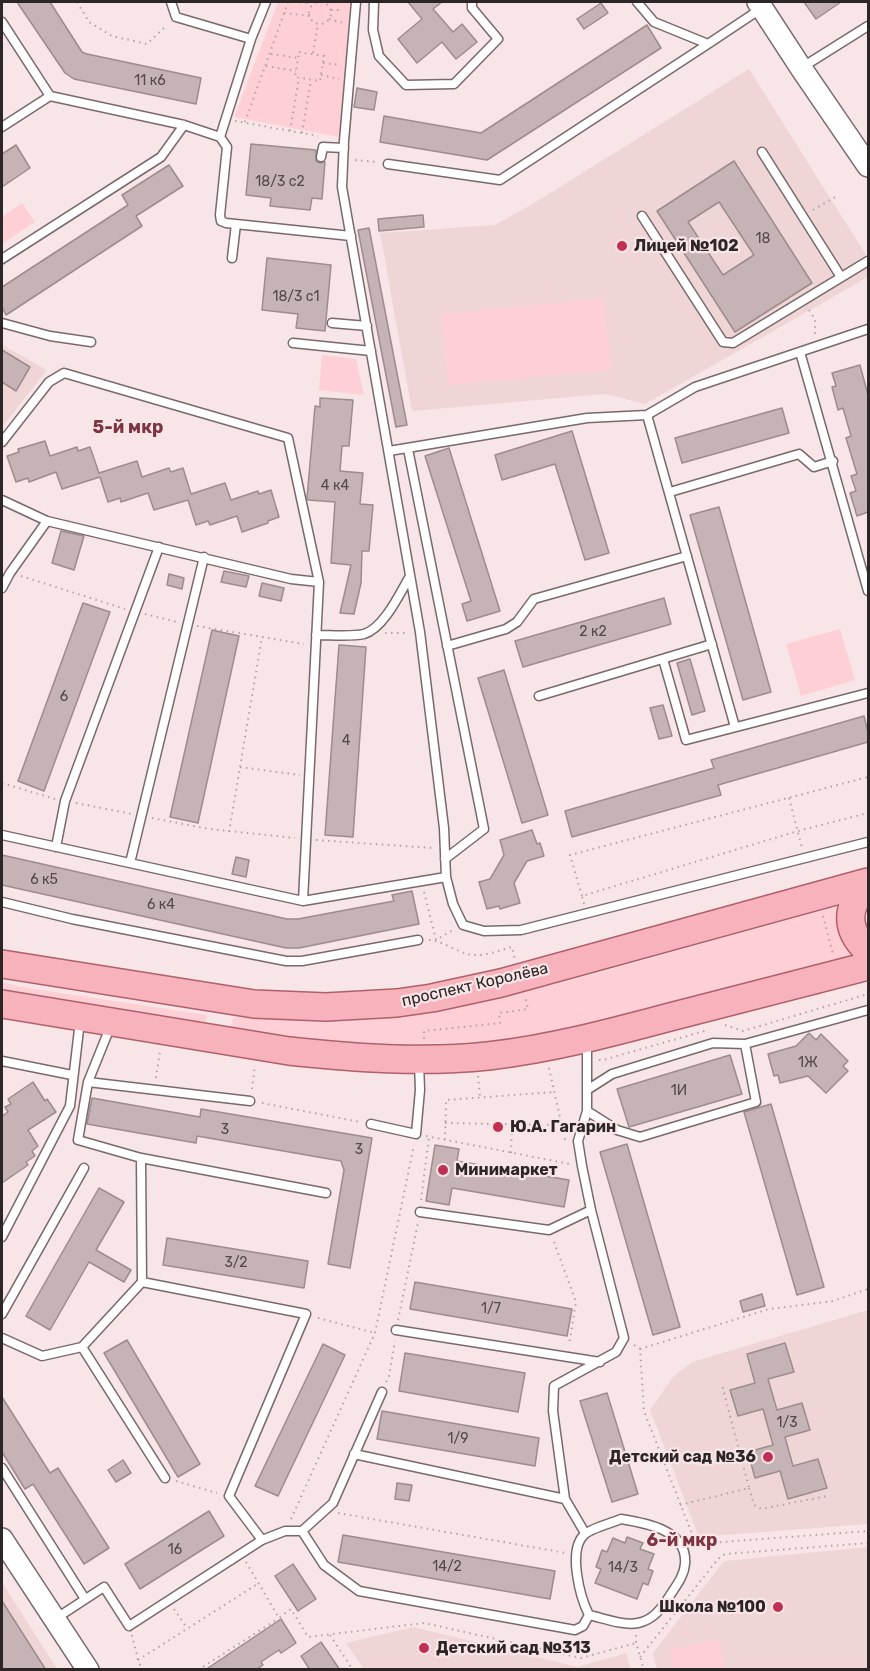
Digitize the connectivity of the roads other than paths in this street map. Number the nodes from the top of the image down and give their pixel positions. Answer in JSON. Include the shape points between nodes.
{"nodes":[{"id":1,"x":171,"y":2,"type":"edge"},
{"id":2,"x":266,"y":2,"type":"edge"},
{"id":3,"x":356,"y":2,"type":"edge"},
{"id":4,"x":374,"y":2,"type":"edge"},
{"id":5,"x":472,"y":2,"type":"edge"},
{"id":6,"x":638,"y":2,"type":"edge"},
{"id":7,"x":760,"y":5,"type":"edge"},
{"id":8,"x":2,"y":22,"type":"edge"},
{"id":9,"x":868,"y":26,"type":"edge"},
{"id":10,"x":251,"y":39,"type":"junction"},
{"id":11,"x":708,"y":44,"type":"junction"},
{"id":12,"x":801,"y":68,"type":"junction"},
{"id":13,"x":50,"y":96,"type":"junction"},
{"id":14,"x":184,"y":125,"type":"junction"},
{"id":15,"x":2,"y":127,"type":"edge"},
{"id":16,"x":220,"y":137,"type":"junction"},
{"id":17,"x":344,"y":145,"type":"junction"},
{"id":18,"x":762,"y":152,"type":"dead end"},
{"id":19,"x":321,"y":157,"type":"dead end"},
{"id":20,"x":388,"y":164,"type":"road end"},
{"id":21,"x":868,"y":166,"type":"edge"},
{"id":22,"x":642,"y":216,"type":"dead end"},
{"id":23,"x":236,"y":224,"type":"junction"},
{"id":24,"x":351,"y":236,"type":"junction"},
{"id":25,"x":232,"y":258,"type":"dead end"},
{"id":26,"x":2,"y":259,"type":"edge"},
{"id":27,"x":868,"y":261,"type":"edge"},
{"id":28,"x":842,"y":277,"type":"junction"},
{"id":29,"x":2,"y":323,"type":"edge"},
{"id":30,"x":332,"y":323,"type":"dead end"},
{"id":31,"x":367,"y":326,"type":"junction"},
{"id":32,"x":868,"y":329,"type":"edge"},
{"id":33,"x":91,"y":342,"type":"dead end"},
{"id":34,"x":293,"y":343,"type":"dead end"},
{"id":35,"x":371,"y":351,"type":"junction"},
{"id":36,"x":800,"y":352,"type":"junction"},
{"id":37,"x":647,"y":415,"type":"junction"},
{"id":38,"x":2,"y":442,"type":"edge"},
{"id":39,"x":408,"y":448,"type":"junction"},
{"id":40,"x":389,"y":451,"type":"junction"},
{"id":41,"x":832,"y":461,"type":"junction"},
{"id":42,"x":670,"y":492,"type":"junction"},
{"id":43,"x":2,"y":500,"type":"edge"},
{"id":44,"x":47,"y":521,"type":"junction"},
{"id":45,"x":159,"y":548,"type":"junction"},
{"id":46,"x":687,"y":556,"type":"junction"},
{"id":47,"x":204,"y":557,"type":"junction"},
{"id":48,"x":410,"y":576,"type":"junction"},
{"id":49,"x":319,"y":582,"type":"junction"},
{"id":50,"x":2,"y":588,"type":"edge"},
{"id":51,"x":868,"y":591,"type":"edge"},
{"id":52,"x":316,"y":635,"type":"junction"},
{"id":53,"x":712,"y":644,"type":"junction"},
{"id":54,"x":447,"y":646,"type":"junction"},
{"id":55,"x":663,"y":659,"type":"junction"},
{"id":56,"x":868,"y":693,"type":"edge"},
{"id":57,"x":539,"y":696,"type":"dead end"},
{"id":58,"x":735,"y":727,"type":"junction"},
{"id":59,"x":2,"y":835,"type":"edge"},
{"id":60,"x":868,"y":842,"type":"edge"},
{"id":61,"x":56,"y":847,"type":"junction"},
{"id":62,"x":445,"y":859,"type":"junction"},
{"id":63,"x":130,"y":863,"type":"junction"},
{"id":64,"x":446,"y":876,"type":"junction"},
{"id":65,"x":868,"y":884,"type":"edge"},
{"id":66,"x":303,"y":901,"type":"junction"},
{"id":67,"x":2,"y":902,"type":"edge"},
{"id":68,"x":418,"y":940,"type":"dead end"},
{"id":69,"x":868,"y":951,"type":"edge"},
{"id":70,"x":2,"y":964,"type":"edge"},
{"id":71,"x":868,"y":966,"type":"edge"},
{"id":72,"x":219,"y":999,"type":"junction"},
{"id":73,"x":2,"y":1004,"type":"edge"},
{"id":74,"x":868,"y":1011,"type":"edge"},
{"id":75,"x":80,"y":1018,"type":"junction"},
{"id":76,"x":111,"y":1023,"type":"junction"},
{"id":77,"x":209,"y":1038,"type":"junction"},
{"id":78,"x":745,"y":1044,"type":"junction"},
{"id":79,"x":587,"y":1048,"type":"junction"},
{"id":80,"x":419,"y":1059,"type":"junction"},
{"id":81,"x":2,"y":1061,"type":"edge"},
{"id":82,"x":72,"y":1075,"type":"junction"},
{"id":83,"x":88,"y":1082,"type":"junction"},
{"id":84,"x":587,"y":1090,"type":"junction"},
{"id":85,"x":250,"y":1101,"type":"road end"},
{"id":86,"x":586,"y":1111,"type":"junction"},
{"id":87,"x":371,"y":1124,"type":"road end"},
{"id":88,"x":141,"y":1158,"type":"junction"},
{"id":89,"x":84,"y":1168,"type":"dead end"},
{"id":90,"x":326,"y":1193,"type":"dead end"},
{"id":91,"x":591,"y":1210,"type":"junction"},
{"id":92,"x":420,"y":1212,"type":"road end"},
{"id":93,"x":2,"y":1237,"type":"edge"},
{"id":94,"x":142,"y":1282,"type":"junction"},
{"id":95,"x":2,"y":1314,"type":"edge"},
{"id":96,"x":396,"y":1330,"type":"road end"},
{"id":97,"x":2,"y":1338,"type":"edge"},
{"id":98,"x":82,"y":1347,"type":"junction"},
{"id":99,"x":601,"y":1362,"type":"junction"},
{"id":100,"x":382,"y":1392,"type":"road end"},
{"id":101,"x":354,"y":1454,"type":"junction"},
{"id":102,"x":2,"y":1468,"type":"edge"},
{"id":103,"x":165,"y":1478,"type":"road end"},
{"id":104,"x":565,"y":1499,"type":"junction"},
{"id":105,"x":302,"y":1531,"type":"junction"},
{"id":106,"x":585,"y":1533,"type":"junction"},
{"id":107,"x":2,"y":1539,"type":"edge"},
{"id":108,"x":262,"y":1540,"type":"junction"},
{"id":109,"x":85,"y":1599,"type":"junction"},
{"id":110,"x":589,"y":1615,"type":"junction"},
{"id":111,"x":54,"y":1619,"type":"junction"},
{"id":112,"x":88,"y":1670,"type":"edge"}],
"edges":[{"from":1,"to":10,"type":"lane","via":[[176,17]]},
{"from":2,"to":10,"type":"lane"},
{"from":3,"to":17,"type":"lane"},
{"from":4,"to":5,"type":"lane","via":[[373,30],[379,56],[406,85],[454,84],[498,39],[472,8]]},
{"from":6,"to":11,"type":"lane","via":[[654,22]]},
{"from":7,"to":11,"type":"lane"},
{"from":7,"to":12,"type":"street"},
{"from":8,"to":13,"type":"lane"},
{"from":9,"to":12,"type":"lane"},
{"from":10,"to":16,"type":"lane"},
{"from":11,"to":20,"type":"lane","via":[[501,180]]},
{"from":12,"to":21,"type":"street"},
{"from":13,"to":14,"type":"lane"},
{"from":13,"to":15,"type":"lane"},
{"from":14,"to":16,"type":"lane"},
{"from":14,"to":26,"type":"lane","via":[[162,157]]},
{"from":16,"to":23,"type":"lane","via":[[227,147],[221,221]]},
{"from":17,"to":19,"type":"lane","via":[[323,147]]},
{"from":17,"to":24,"type":"lane","via":[[342,187]]},
{"from":18,"to":28,"type":"lane"},
{"from":22,"to":28,"type":"lane","via":[[723,342],[733,343]]},
{"from":23,"to":24,"type":"lane"},
{"from":23,"to":25,"type":"lane"},
{"from":24,"to":31,"type":"lane"},
{"from":27,"to":28,"type":"lane"},
{"from":29,"to":33,"type":"lane"},
{"from":30,"to":31,"type":"lane"},
{"from":31,"to":35,"type":"lane"},
{"from":32,"to":36,"type":"lane"},
{"from":34,"to":35,"type":"lane"},
{"from":35,"to":40,"type":"lane"},
{"from":36,"to":37,"type":"lane","via":[[695,387]]},
{"from":36,"to":41,"type":"lane"},
{"from":37,"to":39,"type":"lane","via":[[587,418]]},
{"from":37,"to":42,"type":"lane"},
{"from":38,"to":49,"type":"lane","via":[[49,382],[64,374],[288,438]]},
{"from":39,"to":40,"type":"lane"},
{"from":39,"to":54,"type":"lane"},
{"from":40,"to":48,"type":"lane"},
{"from":41,"to":42,"type":"lane","via":[[814,467],[799,454]]},
{"from":41,"to":51,"type":"lane"},
{"from":42,"to":46,"type":"lane"},
{"from":43,"to":44,"type":"lane"},
{"from":44,"to":45,"type":"lane"},
{"from":44,"to":50,"type":"lane"},
{"from":45,"to":47,"type":"lane"},
{"from":45,"to":61,"type":"lane","via":[[65,801]]},
{"from":46,"to":53,"type":"lane"},
{"from":46,"to":54,"type":"lane","via":[[534,599],[517,622],[506,629]]},
{"from":47,"to":49,"type":"lane","via":[[291,579]]},
{"from":47,"to":63,"type":"lane"},
{"from":48,"to":52,"type":"lane","via":[[377,627],[364,634]]},
{"from":48,"to":62,"type":"lane","via":[[420,632]]},
{"from":49,"to":52,"type":"lane"},
{"from":52,"to":66,"type":"lane"},
{"from":53,"to":55,"type":"lane"},
{"from":53,"to":58,"type":"lane"},
{"from":54,"to":62,"type":"lane","via":[[484,829]]},
{"from":55,"to":57,"type":"lane"},
{"from":55,"to":58,"type":"lane","via":[[686,740]]},
{"from":56,"to":58,"type":"lane"},
{"from":59,"to":61,"type":"lane"},
{"from":60,"to":64,"type":"lane","via":[[521,930],[484,931],[463,925]]},
{"from":61,"to":63,"type":"lane"},
{"from":62,"to":64,"type":"lane"},
{"from":63,"to":66,"type":"lane"},
{"from":64,"to":66,"type":"lane"},
{"from":65,"to":69,"type":"main road","via":[[851,909],[851,927]]},
{"from":65,"to":72,"type":"main road","name":"проспект Королёва","via":[[432,998],[326,1007]]},
{"from":67,"to":68,"type":"lane","via":[[286,961]]},
{"from":70,"to":72,"type":"main road","name":"проспект Королёва"},
{"from":71,"to":79,"type":"main road"},
{"from":72,"to":77,"type":"main road","via":[[225,1019]]},
{"from":73,"to":75,"type":"main road"},
{"from":74,"to":78,"type":"lane"},
{"from":75,"to":76,"type":"main road"},
{"from":75,"to":82,"type":"lane"},
{"from":76,"to":77,"type":"main road"},
{"from":76,"to":83,"type":"lane"},
{"from":77,"to":80,"type":"main road","via":[[328,1055]]},
{"from":78,"to":84,"type":"lane","via":[[713,1043],[612,1074]]},
{"from":78,"to":86,"type":"lane","via":[[756,1102],[640,1137],[617,1130]]},
{"from":79,"to":80,"type":"main road"},
{"from":79,"to":84,"type":"lane"},
{"from":80,"to":87,"type":"lane","via":[[416,1134]]},
{"from":81,"to":82,"type":"lane"},
{"from":82,"to":93,"type":"lane","via":[[70,1106]]},
{"from":83,"to":85,"type":"lane"},
{"from":83,"to":88,"type":"lane","via":[[78,1140]]},
{"from":84,"to":86,"type":"lane"},
{"from":86,"to":91,"type":"lane","via":[[578,1141]]},
{"from":88,"to":90,"type":"lane"},
{"from":88,"to":94,"type":"lane"},
{"from":89,"to":95,"type":"lane"},
{"from":91,"to":92,"type":"lane","via":[[549,1230]]},
{"from":91,"to":99,"type":"lane","via":[[624,1338],[616,1352]]},
{"from":94,"to":98,"type":"lane"},
{"from":94,"to":108,"type":"lane","via":[[306,1314],[230,1496]]},
{"from":96,"to":99,"type":"lane"},
{"from":97,"to":98,"type":"lane","via":[[42,1356]]},
{"from":98,"to":103,"type":"lane"},
{"from":99,"to":104,"type":"lane","via":[[554,1386],[553,1411]]},
{"from":100,"to":101,"type":"lane"},
{"from":101,"to":104,"type":"lane"},
{"from":101,"to":105,"type":"lane","via":[[333,1503]]},
{"from":102,"to":109,"type":"lane"},
{"from":104,"to":106,"type":"lane"},
{"from":105,"to":108,"type":"lane","via":[[285,1531]]},
{"from":105,"to":110,"type":"lane","via":[[324,1565],[359,1591],[575,1630],[583,1626]]},
{"from":106,"to":110,"type":"lane","via":[[576,1555]]},
{"from":106,"to":110,"type":"lane","via":[[621,1520],[644,1522],[675,1536],[682,1545],[686,1564],[680,1581],[651,1618],[637,1624]]},
{"from":107,"to":111,"type":"street"},
{"from":108,"to":109,"type":"lane","via":[[129,1626],[104,1587]]},
{"from":109,"to":111,"type":"lane"},
{"from":111,"to":112,"type":"street"}]}
